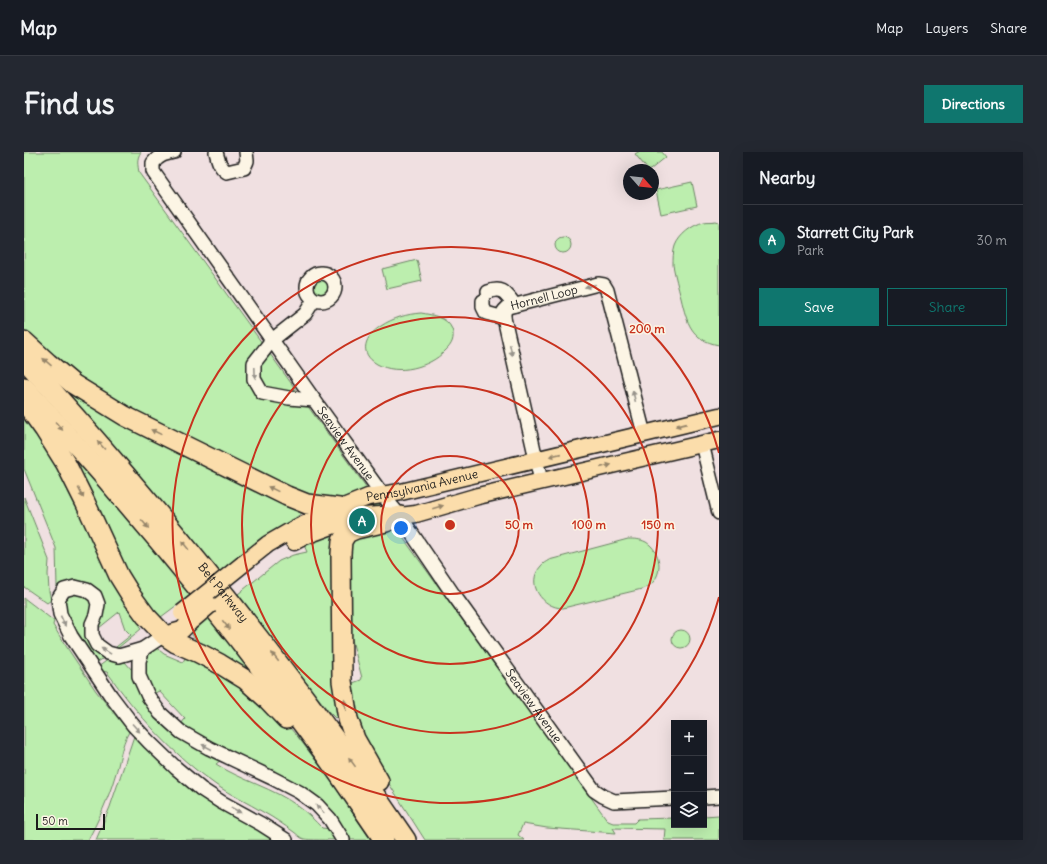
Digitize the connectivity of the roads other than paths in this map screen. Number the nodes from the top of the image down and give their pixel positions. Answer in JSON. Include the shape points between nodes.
{"nodes":[{"id":1,"x":174,"y":152,"type":"edge"},
{"id":2,"x":216,"y":152,"type":"edge"},
{"id":3,"x":246,"y":152,"type":"edge"},
{"id":4,"x":314,"y":300,"type":"dead end"},
{"id":5,"x":515,"y":305,"type":"junction"},
{"id":6,"x":504,"y":318,"type":"junction"},
{"id":7,"x":272,"y":340,"type":"junction"},
{"id":8,"x":24,"y":341,"type":"edge"},
{"id":9,"x":24,"y":359,"type":"edge"},
{"id":10,"x":24,"y":387,"type":"edge"},
{"id":11,"x":24,"y":400,"type":"edge"},
{"id":12,"x":314,"y":400,"type":"junction"},
{"id":13,"x":719,"y":416,"type":"edge"},
{"id":14,"x":644,"y":434,"type":"junction"},
{"id":15,"x":719,"y":440,"type":"edge"},
{"id":16,"x":702,"y":444,"type":"junction"},
{"id":17,"x":536,"y":459,"type":"junction"},
{"id":18,"x":540,"y":481,"type":"junction"},
{"id":19,"x":382,"y":494,"type":"junction"},
{"id":20,"x":340,"y":508,"type":"junction"},
{"id":21,"x":719,"y":513,"type":"edge"},
{"id":22,"x":400,"y":516,"type":"junction"},
{"id":23,"x":246,"y":568,"type":"junction"},
{"id":24,"x":164,"y":635,"type":"junction"},
{"id":25,"x":143,"y":650,"type":"junction"},
{"id":26,"x":719,"y":796,"type":"edge"},
{"id":27,"x":707,"y":797,"type":"edge"},
{"id":28,"x":671,"y":798,"type":"edge"},
{"id":29,"x":286,"y":840,"type":"edge"},
{"id":30,"x":343,"y":840,"type":"edge"},
{"id":31,"x":377,"y":840,"type":"edge"},
{"id":32,"x":384,"y":840,"type":"edge"},
{"id":33,"x":406,"y":840,"type":"edge"},
{"id":34,"x":412,"y":840,"type":"edge"}],
"edges":[{"from":1,"to":7,"type":"street","name":"Seaview Avenue","via":[[158,157],[153,163],[154,173]]},
{"from":2,"to":3,"type":"street","via":[[219,163],[227,172],[244,168],[247,161]]},
{"from":4,"to":7,"type":"street","via":[[305,314]]},
{"from":5,"to":6,"type":"street","name":"Hornell Loop","via":[[504,311]]},
{"from":5,"to":6,"type":"street","via":[[501,290],[495,290],[485,297],[483,307],[486,313]]},
{"from":14,"to":5,"type":"street","name":"Hornell Loop","one_way":true,"via":[[604,285],[598,284]]},
{"from":6,"to":17,"type":"street","name":"Hornell Loop","one_way":true},
{"from":7,"to":12,"type":"street","name":"Seaview Avenue"},
{"from":7,"to":12,"type":"street","one_way":true,"via":[[254,363],[254,379],[262,393]]},
{"from":20,"to":8,"type":"highway","one_way":true,"via":[[306,504],[286,496],[124,416],[73,384]]},
{"from":33,"to":9,"type":"highway","name":"Belt Parkway","one_way":true,"via":[[288,674],[168,524]]},
{"from":10,"to":32,"type":"highway","name":"Belt Parkway","one_way":true,"via":[[190,579],[316,742]]},
{"from":11,"to":24,"type":"highway","one_way":true,"via":[[66,464],[119,576],[143,612]]},
{"from":12,"to":19,"type":"street","name":"Seaview Avenue"},
{"from":13,"to":14,"type":"main road","name":"Pennsylvania Avenue","one_way":true},
{"from":14,"to":17,"type":"main road","name":"Pennsylvania Avenue","one_way":true},
{"from":15,"to":16,"type":"main road","name":"Pennsylvania Avenue"},
{"from":18,"to":16,"type":"main road","name":"Pennsylvania Avenue","one_way":true},
{"from":16,"to":21,"type":"street"},
{"from":17,"to":18,"type":"street","name":"Hornell Loop"},
{"from":17,"to":19,"type":"main road","name":"Pennsylvania Avenue","via":[[401,492]]},
{"from":22,"to":18,"type":"main road","name":"Pennsylvania Avenue","one_way":true},
{"from":19,"to":20,"type":"main road","name":"Pennsylvania Avenue"},
{"from":19,"to":22,"type":"street","name":"Seaview Avenue"},
{"from":20,"to":23,"type":"main road","name":"Pennsylvania Avenue","via":[[268,544]]},
{"from":22,"to":23,"type":"main road","name":"Pennsylvania Avenue","via":[[362,516],[348,520],[305,536]]},
{"from":22,"to":28,"type":"street","name":"Seaview Avenue","via":[[594,790],[614,801]]},
{"from":34,"to":22,"type":"highway","one_way":true,"via":[[355,739],[348,719],[342,681],[342,541],[347,533],[356,529]]},
{"from":23,"to":24,"type":"main road","name":"Pennsylvania Avenue","bridge":true,"via":[[186,618],[174,621]]},
{"from":24,"to":25,"type":"street"},
{"from":24,"to":31,"type":"highway","via":[[246,680],[267,699],[320,759]]},
{"from":25,"to":29,"type":"street","one_way":true,"via":[[119,656],[108,653],[97,645],[92,635],[92,624],[98,604],[95,596],[87,590],[75,587],[64,590],[58,599],[60,614],[71,636],[102,684],[133,725],[201,789]]},
{"from":30,"to":25,"type":"street","one_way":true,"via":[[330,819],[299,792],[209,748],[181,732],[160,713],[148,696],[139,676],[139,660]]},
{"from":26,"to":27,"type":"street"}]}
